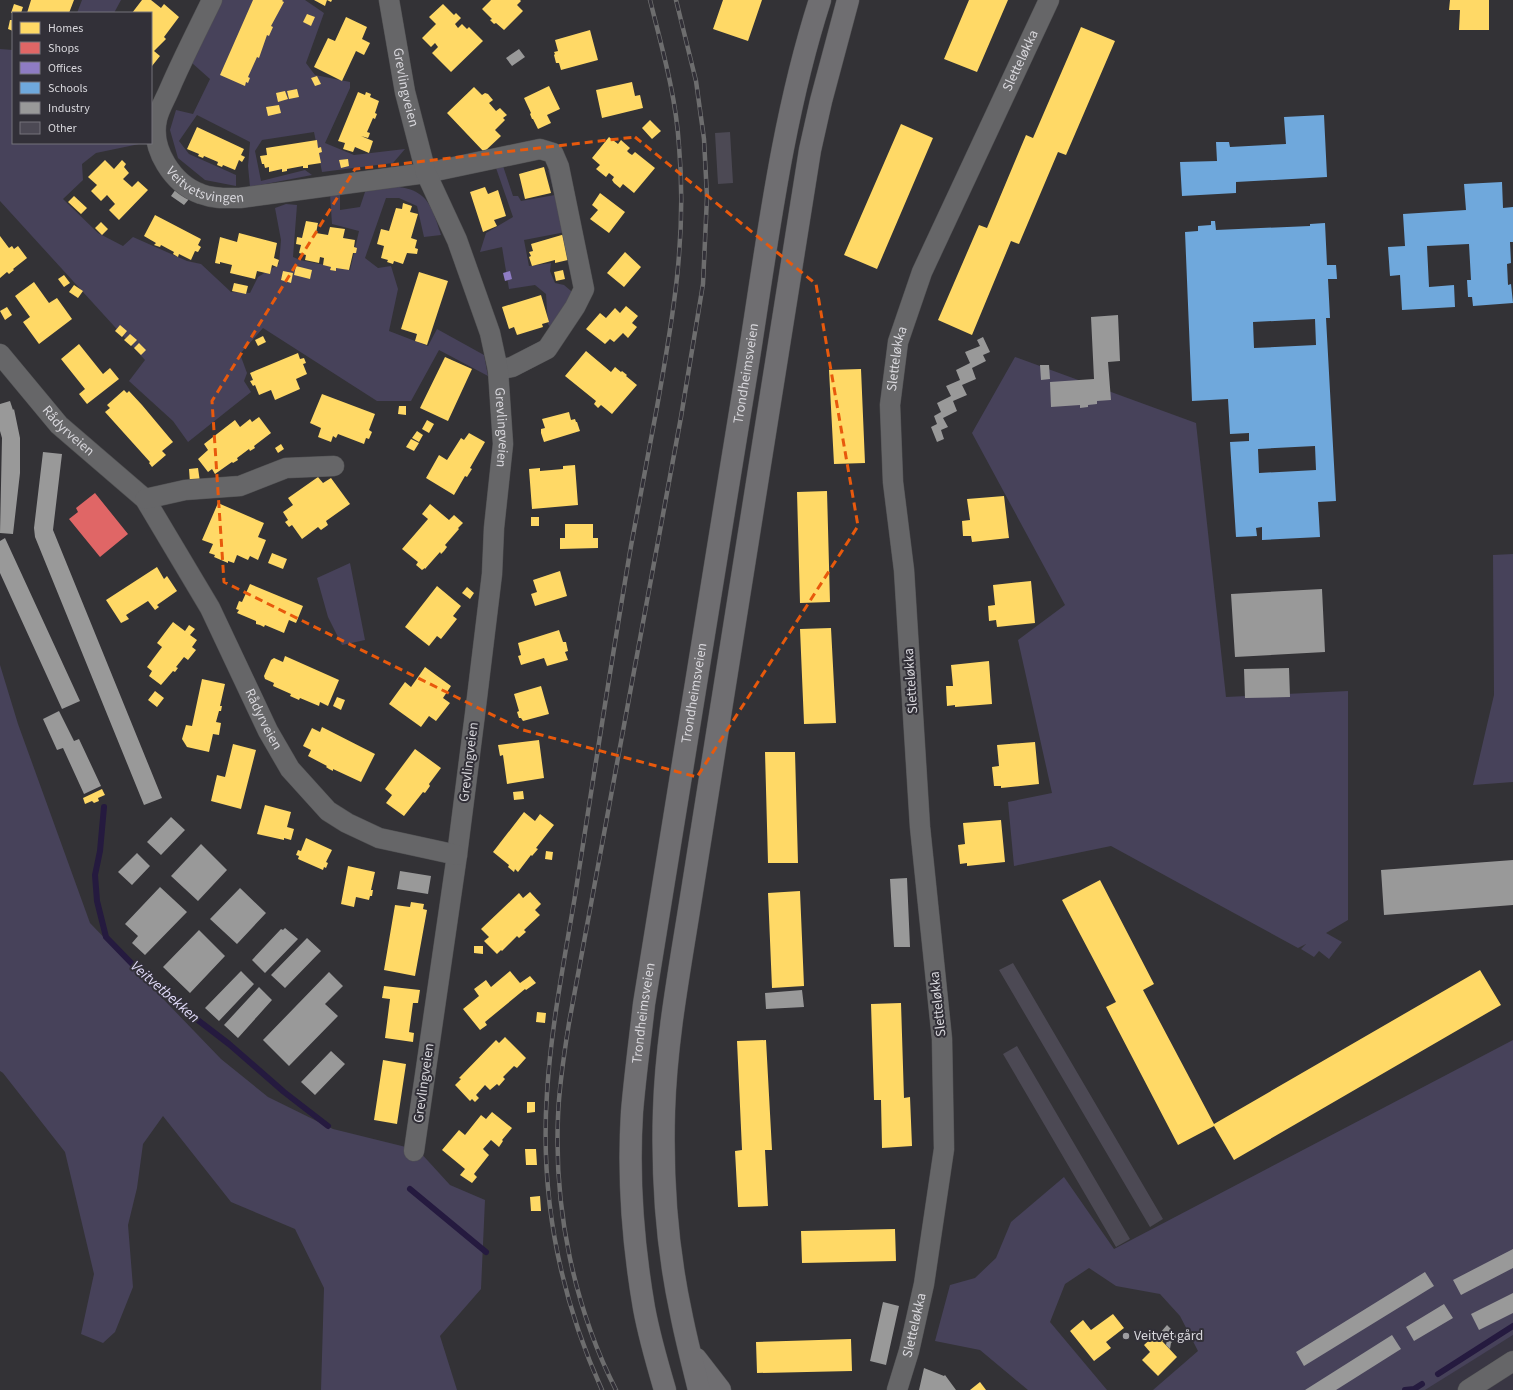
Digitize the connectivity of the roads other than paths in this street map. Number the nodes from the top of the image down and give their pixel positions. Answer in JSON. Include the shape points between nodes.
{"nodes":[{"id":1,"x":212,"y":0,"type":"edge"},
{"id":2,"x":389,"y":0,"type":"edge"},
{"id":3,"x":820,"y":0,"type":"edge"},
{"id":4,"x":848,"y":0,"type":"edge"},
{"id":5,"x":1048,"y":0,"type":"edge"},
{"id":6,"x":426,"y":173,"type":"junction"},
{"id":7,"x":0,"y":354,"type":"edge"},
{"id":8,"x":498,"y":370,"type":"junction"},
{"id":9,"x":334,"y":466,"type":"dead end"},
{"id":10,"x":145,"y":499,"type":"junction"},
{"id":11,"x":457,"y":855,"type":"junction"},
{"id":12,"x":414,"y":1151,"type":"dead end"},
{"id":13,"x":688,"y":1348,"type":"junction"},
{"id":14,"x":1513,"y":1361,"type":"edge"},
{"id":15,"x":665,"y":1390,"type":"edge"},
{"id":16,"x":699,"y":1390,"type":"edge"},
{"id":17,"x":720,"y":1390,"type":"edge"},
{"id":18,"x":897,"y":1390,"type":"edge"},
{"id":19,"x":1468,"y":1390,"type":"edge"}],
"edges":[{"from":1,"to":6,"type":"street","name":"Veitvetsvingen","via":[[156,119],[156,143],[165,164],[180,181],[200,194],[218,199]]},
{"from":2,"to":6,"type":"street","name":"Grevlingveien","via":[[405,92]]},
{"from":3,"to":15,"type":"highway","name":"Trondheimsveien","via":[[792,99],[772,207],[644,1004],[632,1113],[633,1218],[644,1309]]},
{"from":4,"to":13,"type":"highway","name":"Trondheimsveien","via":[[810,150],[668,1059],[664,1111],[667,1208],[673,1268]]},
{"from":5,"to":18,"type":"street","name":"Sletteløkka","via":[[922,272],[898,342],[890,405],[893,482],[904,570],[920,827],[942,1039],[944,1149],[924,1284],[909,1351]]},
{"from":6,"to":8,"type":"street","name":"Grevlingveien","via":[[457,240],[490,333]]},
{"from":6,"to":8,"type":"street","name":"Grevlingveien","via":[[540,149],[553,153],[559,167],[584,290],[576,307],[547,349],[512,368]]},
{"from":7,"to":10,"type":"street","name":"Rådyrveien","via":[[59,425]]},
{"from":8,"to":11,"type":"street","name":"Grevlingveien","via":[[503,444],[492,574]]},
{"from":9,"to":10,"type":"street","via":[[286,468],[240,486],[185,490]]},
{"from":10,"to":11,"type":"street","name":"Rådyrveien","via":[[210,608],[268,731],[290,769],[328,811],[347,823],[379,838]]},
{"from":11,"to":12,"type":"street","name":"Grevlingveien"},
{"from":13,"to":16,"type":"highway","name":"Trondheimsveien"},
{"from":13,"to":17,"type":"highway"},
{"from":14,"to":19,"type":"street"}]}
